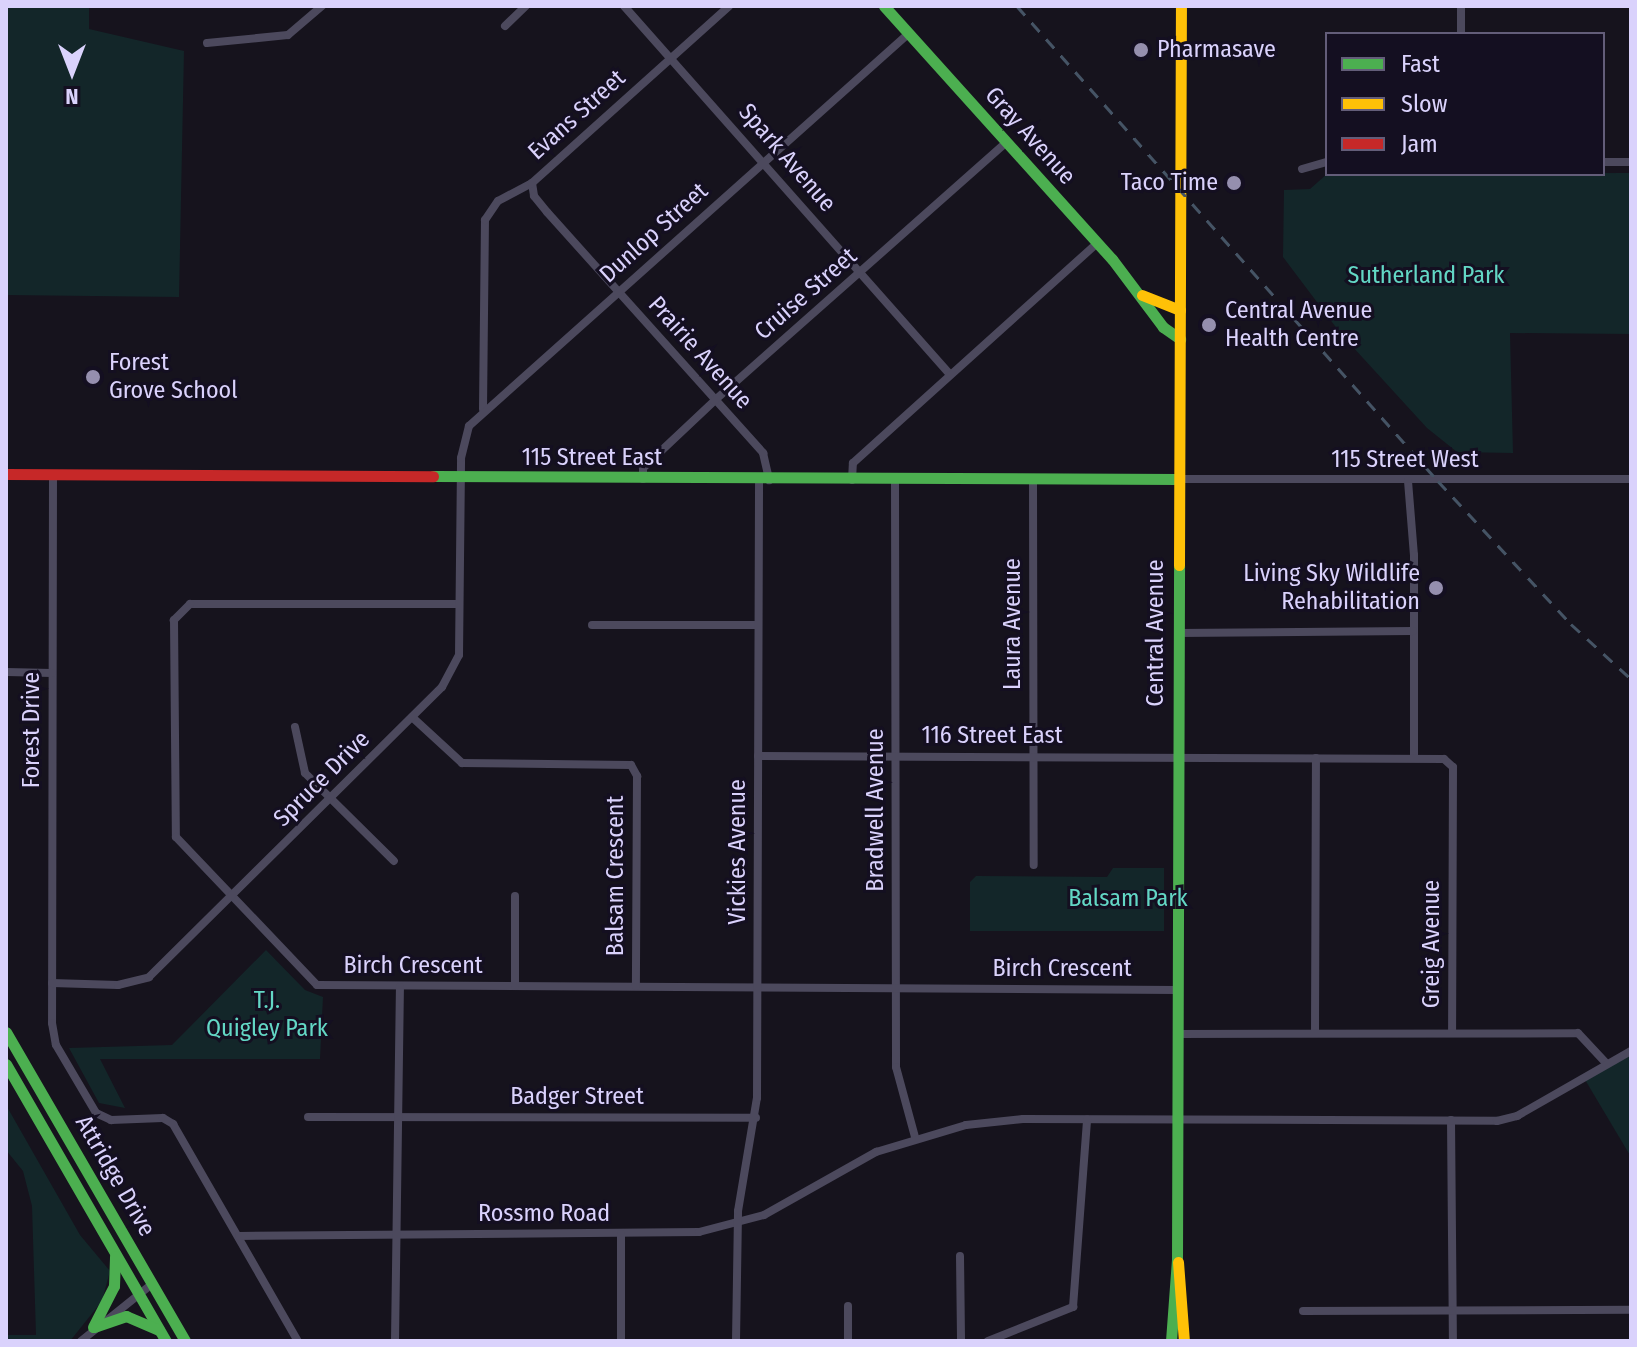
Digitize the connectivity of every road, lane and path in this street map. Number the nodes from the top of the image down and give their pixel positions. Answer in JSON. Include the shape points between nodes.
{"nodes":[{"id":1,"x":322,"y":6,"type":"edge"},
{"id":2,"x":526,"y":6,"type":"edge"},
{"id":3,"x":624,"y":6,"type":"edge"},
{"id":4,"x":729,"y":6,"type":"edge"},
{"id":5,"x":884,"y":6,"type":"edge"},
{"id":6,"x":1181,"y":6,"type":"edge"},
{"id":7,"x":1461,"y":6,"type":"edge"},
{"id":8,"x":505,"y":26,"type":"dead end"},
{"id":9,"x":1461,"y":32,"type":"edge"},
{"id":10,"x":908,"y":34,"type":"junction"},
{"id":11,"x":207,"y":43,"type":"dead end"},
{"id":12,"x":670,"y":58,"type":"junction"},
{"id":13,"x":1006,"y":143,"type":"junction"},
{"id":14,"x":1605,"y":162,"type":"edge"},
{"id":15,"x":1631,"y":162,"type":"edge"},
{"id":16,"x":763,"y":163,"type":"junction"},
{"id":17,"x":1325,"y":163,"type":"edge"},
{"id":18,"x":1302,"y":169,"type":"dead end"},
{"id":19,"x":532,"y":183,"type":"junction"},
{"id":20,"x":1097,"y":243,"type":"junction"},
{"id":21,"x":862,"y":272,"type":"junction"},
{"id":22,"x":618,"y":292,"type":"junction"},
{"id":23,"x":1142,"y":295,"type":"junction"},
{"id":24,"x":1180,"y":310,"type":"junction"},
{"id":25,"x":1180,"y":339,"type":"junction"},
{"id":26,"x":950,"y":374,"type":"junction"},
{"id":27,"x":714,"y":401,"type":"junction"},
{"id":28,"x":483,"y":409,"type":"junction"},
{"id":29,"x":6,"y":474,"type":"edge"},
{"id":30,"x":53,"y":476,"type":"junction"},
{"id":31,"x":1033,"y":479,"type":"junction"},
{"id":32,"x":1178,"y":479,"type":"junction"},
{"id":33,"x":1631,"y":479,"type":"edge"},
{"id":34,"x":461,"y":480,"type":"junction"},
{"id":35,"x":643,"y":480,"type":"junction"},
{"id":36,"x":764,"y":480,"type":"junction"},
{"id":37,"x":852,"y":480,"type":"junction"},
{"id":38,"x":895,"y":480,"type":"junction"},
{"id":39,"x":1408,"y":481,"type":"junction"},
{"id":40,"x":459,"y":604,"type":"junction"},
{"id":41,"x":592,"y":625,"type":"dead end"},
{"id":42,"x":758,"y":625,"type":"junction"},
{"id":43,"x":1413,"y":631,"type":"junction"},
{"id":44,"x":1178,"y":633,"type":"junction"},
{"id":45,"x":6,"y":672,"type":"edge"},
{"id":46,"x":52,"y":673,"type":"junction"},
{"id":47,"x":412,"y":717,"type":"junction"},
{"id":48,"x":295,"y":727,"type":"dead end"},
{"id":49,"x":758,"y":756,"type":"junction"},
{"id":50,"x":896,"y":756,"type":"junction"},
{"id":51,"x":1034,"y":756,"type":"junction"},
{"id":52,"x":1177,"y":758,"type":"junction"},
{"id":53,"x":1316,"y":758,"type":"junction"},
{"id":54,"x":1414,"y":758,"type":"junction"},
{"id":55,"x":331,"y":798,"type":"junction"},
{"id":56,"x":394,"y":861,"type":"dead end"},
{"id":57,"x":1034,"y":865,"type":"dead end"},
{"id":58,"x":515,"y":896,"type":"dead end"},
{"id":59,"x":230,"y":900,"type":"junction"},
{"id":60,"x":52,"y":983,"type":"junction"},
{"id":61,"x":515,"y":986,"type":"junction"},
{"id":62,"x":636,"y":986,"type":"junction"},
{"id":63,"x":400,"y":987,"type":"junction"},
{"id":64,"x":759,"y":987,"type":"junction"},
{"id":65,"x":896,"y":987,"type":"junction"},
{"id":66,"x":1178,"y":990,"type":"junction"},
{"id":67,"x":6,"y":1032,"type":"edge"},
{"id":68,"x":1315,"y":1033,"type":"junction"},
{"id":69,"x":1452,"y":1033,"type":"junction"},
{"id":70,"x":1178,"y":1034,"type":"junction"},
{"id":71,"x":1631,"y":1051,"type":"edge"},
{"id":72,"x":6,"y":1064,"type":"edge"},
{"id":73,"x":1607,"y":1064,"type":"junction"},
{"id":74,"x":399,"y":1116,"type":"junction"},
{"id":75,"x":308,"y":1117,"type":"dead end"},
{"id":76,"x":756,"y":1118,"type":"junction"},
{"id":77,"x":1087,"y":1120,"type":"junction"},
{"id":78,"x":1178,"y":1120,"type":"junction"},
{"id":79,"x":1451,"y":1120,"type":"junction"},
{"id":80,"x":915,"y":1137,"type":"junction"},
{"id":81,"x":737,"y":1223,"type":"junction"},
{"id":82,"x":399,"y":1233,"type":"junction"},
{"id":83,"x":621,"y":1234,"type":"junction"},
{"id":84,"x":239,"y":1236,"type":"junction"},
{"id":85,"x":114,"y":1251,"type":"junction"},
{"id":86,"x":960,"y":1256,"type":"dead end"},
{"id":87,"x":1177,"y":1259,"type":"junction"},
{"id":88,"x":151,"y":1285,"type":"junction"},
{"id":89,"x":138,"y":1294,"type":"junction"},
{"id":90,"x":848,"y":1306,"type":"dead end"},
{"id":91,"x":1631,"y":1310,"type":"edge"},
{"id":92,"x":1303,"y":1311,"type":"dead end"},
{"id":93,"x":1453,"y":1311,"type":"junction"},
{"id":94,"x":93,"y":1327,"type":"junction"},
{"id":95,"x":163,"y":1336,"type":"edge"},
{"id":96,"x":81,"y":1341,"type":"edge"},
{"id":97,"x":185,"y":1341,"type":"edge"},
{"id":98,"x":298,"y":1341,"type":"edge"},
{"id":99,"x":395,"y":1341,"type":"edge"},
{"id":100,"x":621,"y":1341,"type":"edge"},
{"id":101,"x":736,"y":1341,"type":"edge"},
{"id":102,"x":848,"y":1341,"type":"edge"},
{"id":103,"x":961,"y":1341,"type":"edge"},
{"id":104,"x":988,"y":1341,"type":"edge"},
{"id":105,"x":1171,"y":1341,"type":"edge"},
{"id":106,"x":1184,"y":1341,"type":"edge"},
{"id":107,"x":1453,"y":1341,"type":"edge"}],
"edges":[{"from":1,"to":11,"type":"street","via":[[288,35]]},
{"from":2,"to":8,"type":"street"},
{"from":3,"to":12,"type":"street","name":"Spark Avenue"},
{"from":4,"to":12,"type":"street","name":"Evans Street"},
{"from":5,"to":10,"type":"main road","name":"Gray Avenue"},
{"from":6,"to":24,"type":"main road","name":"Central Avenue"},
{"from":7,"to":9,"type":"street"},
{"from":10,"to":13,"type":"main road","name":"Gray Avenue"},
{"from":10,"to":16,"type":"street","name":"Dunlop Street"},
{"from":12,"to":16,"type":"street","name":"Spark Avenue"},
{"from":12,"to":19,"type":"street","name":"Evans Street"},
{"from":13,"to":20,"type":"main road","name":"Gray Avenue"},
{"from":13,"to":21,"type":"street","name":"Cruise Street"},
{"from":14,"to":15,"type":"street"},
{"from":16,"to":21,"type":"street","name":"Spark Avenue"},
{"from":16,"to":22,"type":"street","name":"Dunlop Street"},
{"from":17,"to":18,"type":"street"},
{"from":19,"to":22,"type":"street","name":"Prairie Avenue","via":[[534,196]]},
{"from":19,"to":28,"type":"street","name":"Evans Street","via":[[498,201],[485,220]]},
{"from":20,"to":23,"type":"main road","name":"Gray Avenue"},
{"from":20,"to":26,"type":"street"},
{"from":21,"to":26,"type":"street","name":"Spark Avenue"},
{"from":21,"to":27,"type":"street","name":"Cruise Street"},
{"from":22,"to":27,"type":"street","name":"Prairie Avenue"},
{"from":22,"to":28,"type":"street","name":"Dunlop Street"},
{"from":23,"to":24,"type":"main road","name":"Gray Avenue"},
{"from":23,"to":25,"type":"main road","name":"Gray Avenue","via":[[1163,327]]},
{"from":24,"to":25,"type":"main road","name":"Central Avenue"},
{"from":25,"to":32,"type":"main road","name":"Central Avenue"},
{"from":26,"to":37,"type":"street","via":[[853,463]]},
{"from":27,"to":35,"type":"street","name":"Cruise Street","via":[[643,468]]},
{"from":27,"to":36,"type":"street","name":"Prairie Avenue","via":[[763,453]]},
{"from":28,"to":34,"type":"street","name":"Dunlop Street","via":[[469,426]]},
{"from":29,"to":30,"type":"main road","name":"115 Street East"},
{"from":30,"to":34,"type":"main road","name":"115 Street East"},
{"from":30,"to":46,"type":"street","name":"Forest Drive"},
{"from":31,"to":32,"type":"main road","name":"115 Street East"},
{"from":31,"to":38,"type":"main road","name":"115 Street East"},
{"from":31,"to":51,"type":"street","name":"Laura Avenue"},
{"from":32,"to":39,"type":"street","name":"115 Street West"},
{"from":32,"to":44,"type":"main road","name":"Central Avenue"},
{"from":33,"to":39,"type":"street","name":"115 Street West"},
{"from":34,"to":35,"type":"main road","name":"115 Street East"},
{"from":34,"to":40,"type":"street","name":"Spruce Drive"},
{"from":35,"to":36,"type":"main road","name":"115 Street East"},
{"from":36,"to":37,"type":"main road","name":"115 Street East"},
{"from":36,"to":42,"type":"street","name":"Vickies Avenue"},
{"from":37,"to":38,"type":"main road","name":"115 Street East"},
{"from":38,"to":50,"type":"street","name":"Bradwell Avenue"},
{"from":39,"to":43,"type":"street"},
{"from":40,"to":47,"type":"street","name":"Spruce Drive","via":[[454,672]]},
{"from":40,"to":59,"type":"street","name":"Birch Crescent","via":[[214,603],[180,608],[174,620],[174,831],[182,849]]},
{"from":41,"to":42,"type":"street"},
{"from":42,"to":49,"type":"street","name":"Vickies Avenue"},
{"from":43,"to":44,"type":"street"},
{"from":43,"to":54,"type":"street"},
{"from":44,"to":52,"type":"main road","name":"Central Avenue"},
{"from":45,"to":46,"type":"street"},
{"from":46,"to":60,"type":"street","name":"Forest Drive"},
{"from":47,"to":55,"type":"street","name":"Spruce Drive"},
{"from":47,"to":62,"type":"street","name":"Balsam Crescent","via":[[462,763],[631,765],[637,776]]},
{"from":48,"to":55,"type":"street","via":[[305,773]]},
{"from":49,"to":50,"type":"street","name":"116 Street East"},
{"from":49,"to":64,"type":"street","name":"Vickies Avenue"},
{"from":50,"to":51,"type":"street","name":"116 Street East"},
{"from":50,"to":65,"type":"street","name":"Bradwell Avenue"},
{"from":51,"to":52,"type":"street","name":"116 Street East"},
{"from":51,"to":57,"type":"street","name":"Laura Avenue"},
{"from":52,"to":53,"type":"street","name":"116 Street East"},
{"from":52,"to":66,"type":"main road","name":"Central Avenue"},
{"from":53,"to":54,"type":"street","name":"116 Street East"},
{"from":53,"to":68,"type":"street"},
{"from":54,"to":69,"type":"street","name":"Greig Avenue","via":[[1444,759],[1453,767]]},
{"from":55,"to":56,"type":"street"},
{"from":55,"to":59,"type":"street","name":"Spruce Drive"},
{"from":58,"to":61,"type":"street"},
{"from":59,"to":60,"type":"street","name":"Spruce Drive","via":[[140,982]]},
{"from":59,"to":63,"type":"street","name":"Birch Crescent","via":[[317,985]]},
{"from":60,"to":84,"type":"street","via":[[56,1045],[85,1102],[111,1120],[163,1118],[173,1124]]},
{"from":61,"to":62,"type":"street","name":"Birch Crescent"},
{"from":61,"to":63,"type":"street","name":"Birch Crescent"},
{"from":62,"to":64,"type":"street","name":"Birch Crescent"},
{"from":63,"to":74,"type":"street"},
{"from":64,"to":65,"type":"street","name":"Birch Crescent"},
{"from":64,"to":76,"type":"street","name":"Vickies Avenue"},
{"from":65,"to":66,"type":"street","name":"Birch Crescent"},
{"from":65,"to":80,"type":"street","name":"Bradwell Avenue","via":[[896,1067]]},
{"from":66,"to":70,"type":"main road","name":"Central Avenue"},
{"from":67,"to":88,"type":"main road","name":"Attridge Drive"},
{"from":68,"to":69,"type":"street","name":"Greig Avenue"},
{"from":68,"to":70,"type":"street","name":"Greig Avenue"},
{"from":69,"to":73,"type":"street","via":[[1578,1033]]},
{"from":70,"to":78,"type":"main road","name":"Central Avenue"},
{"from":71,"to":73,"type":"street","name":"Rossmo Road"},
{"from":72,"to":85,"type":"main road","name":"Attridge Drive"},
{"from":73,"to":79,"type":"street","name":"Rossmo Road","via":[[1517,1116]]},
{"from":74,"to":75,"type":"street","name":"Badger Street"},
{"from":74,"to":76,"type":"street","name":"Badger Street"},
{"from":74,"to":82,"type":"street"},
{"from":76,"to":81,"type":"street","name":"Vickies Avenue"},
{"from":77,"to":78,"type":"street","name":"Rossmo Road"},
{"from":77,"to":80,"type":"street","name":"Rossmo Road","via":[[1004,1120]]},
{"from":77,"to":104,"type":"street","via":[[1073,1307]]},
{"from":78,"to":79,"type":"street","name":"Rossmo Road"},
{"from":78,"to":87,"type":"main road","name":"Central Avenue"},
{"from":79,"to":93,"type":"street"},
{"from":80,"to":81,"type":"street","name":"Rossmo Road","via":[[857,1161],[782,1208]]},
{"from":81,"to":83,"type":"street","name":"Rossmo Road","via":[[699,1232]]},
{"from":81,"to":101,"type":"street","name":"Vickies Avenue"},
{"from":82,"to":83,"type":"street","name":"Rossmo Road"},
{"from":82,"to":84,"type":"street","name":"Rossmo Road"},
{"from":82,"to":99,"type":"street"},
{"from":83,"to":100,"type":"street"},
{"from":84,"to":98,"type":"street"},
{"from":85,"to":89,"type":"main road","name":"Attridge Drive"},
{"from":85,"to":94,"type":"main road","via":[[114,1286]]},
{"from":86,"to":103,"type":"street"},
{"from":87,"to":105,"type":"main road","name":"Central Avenue"},
{"from":87,"to":106,"type":"main road","name":"Central Avenue"},
{"from":88,"to":89,"type":"street"},
{"from":88,"to":97,"type":"main road","name":"Attridge Drive"},
{"from":89,"to":94,"type":"street"},
{"from":89,"to":95,"type":"main road","name":"Attridge Drive"},
{"from":90,"to":102,"type":"street"},
{"from":91,"to":93,"type":"street"},
{"from":92,"to":93,"type":"street"},
{"from":93,"to":107,"type":"street"},
{"from":94,"to":95,"type":"main road","via":[[126,1316]]},
{"from":94,"to":96,"type":"street"}]}
